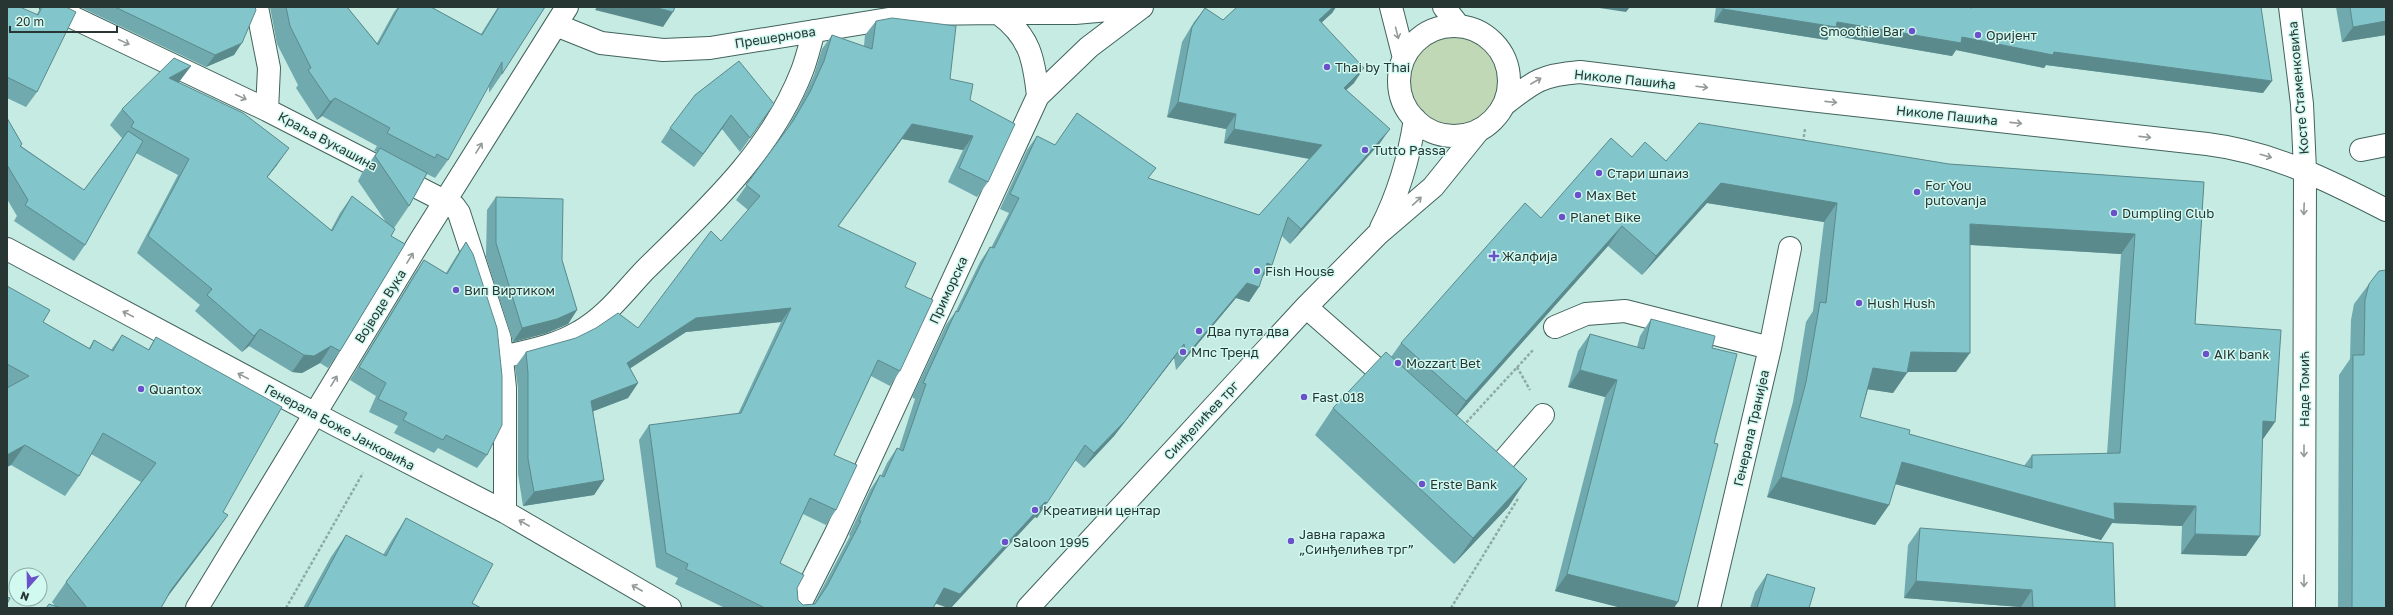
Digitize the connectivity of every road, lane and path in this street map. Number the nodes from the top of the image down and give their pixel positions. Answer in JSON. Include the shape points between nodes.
{"nodes":[{"id":1,"x":51,"y":7,"type":"edge"},
{"id":2,"x":257,"y":7,"type":"edge"},
{"id":3,"x":567,"y":7,"type":"edge"},
{"id":4,"x":1142,"y":7,"type":"edge"},
{"id":5,"x":1391,"y":7,"type":"edge"},
{"id":6,"x":1444,"y":7,"type":"edge"},
{"id":7,"x":2290,"y":7,"type":"edge"},
{"id":8,"x":998,"y":13,"type":"junction"},
{"id":9,"x":556,"y":26,"type":"junction"},
{"id":10,"x":1459,"y":26,"type":"junction"},
{"id":11,"x":814,"y":31,"type":"junction"},
{"id":12,"x":1404,"y":58,"type":"junction"},
{"id":13,"x":1038,"y":96,"type":"junction"},
{"id":14,"x":1505,"y":104,"type":"junction"},
{"id":15,"x":268,"y":110,"type":"junction"},
{"id":16,"x":1415,"y":119,"type":"junction"},
{"id":17,"x":1806,"y":123,"type":"dead end"},
{"id":18,"x":1479,"y":130,"type":"junction"},
{"id":19,"x":2386,"y":145,"type":"edge"},
{"id":20,"x":1802,"y":146,"type":"edge"},
{"id":21,"x":2361,"y":150,"type":"dead end"},
{"id":22,"x":2305,"y":170,"type":"junction"},
{"id":23,"x":444,"y":203,"type":"junction"},
{"id":24,"x":2386,"y":210,"type":"edge"},
{"id":25,"x":1377,"y":235,"type":"junction"},
{"id":26,"x":1790,"y":248,"type":"dead end"},
{"id":27,"x":7,"y":249,"type":"edge"},
{"id":28,"x":1306,"y":307,"type":"junction"},
{"id":29,"x":1555,"y":327,"type":"joint"},
{"id":30,"x":1770,"y":348,"type":"junction"},
{"id":31,"x":502,"y":357,"type":"junction"},
{"id":32,"x":1412,"y":400,"type":"edge"},
{"id":33,"x":314,"y":414,"type":"junction"},
{"id":34,"x":1543,"y":415,"type":"dead end"},
{"id":35,"x":1453,"y":436,"type":"joint"},
{"id":36,"x":363,"y":472,"type":"dead end"},
{"id":37,"x":1493,"y":473,"type":"junction"},
{"id":38,"x":1519,"y":497,"type":"joint"},
{"id":39,"x":505,"y":512,"type":"junction"},
{"id":40,"x":197,"y":608,"type":"edge"},
{"id":41,"x":286,"y":608,"type":"edge"},
{"id":42,"x":670,"y":608,"type":"edge"},
{"id":43,"x":798,"y":608,"type":"edge"},
{"id":44,"x":1028,"y":608,"type":"edge"},
{"id":45,"x":1451,"y":608,"type":"edge"},
{"id":46,"x":1708,"y":608,"type":"edge"},
{"id":47,"x":2304,"y":608,"type":"edge"}],
"edges":[{"from":1,"to":15,"type":"street","name":"Краља Вукашина","one_way":true},
{"from":2,"to":15,"type":"street","via":[[269,68]]},
{"from":3,"to":9,"type":"street","name":"Војводе Вука"},
{"from":4,"to":8,"type":"street","name":"Прешернова","via":[[1075,13]]},
{"from":4,"to":13,"type":"street","name":"Приморска","via":[[1089,47]]},
{"from":5,"to":12,"type":"street","name":"Николе Пашића","one_way":true},
{"from":6,"to":10,"type":"street"},
{"from":7,"to":22,"type":"street","name":"Косте Стаменковића","via":[[2302,104]]},
{"from":8,"to":11,"type":"street","name":"Прешернова","via":[[919,14]]},
{"from":8,"to":13,"type":"street","via":[[1019,32],[1028,46],[1035,70]]},
{"from":9,"to":11,"type":"street","name":"Прешернова","via":[[601,43],[663,50],[710,48]]},
{"from":23,"to":9,"type":"street","name":"Војводе Вука","one_way":true},
{"from":10,"to":12,"type":"street","name":"Николе Пашића","via":[[1429,32],[1416,41]]},
{"from":10,"to":14,"type":"street","name":"Николе Пашића","via":[[1477,30],[1491,40],[1503,55],[1510,79]]},
{"from":11,"to":31,"type":"street","via":[[802,71],[780,116],[744,169],[717,200],[639,276],[602,317],[579,333],[548,346]]},
{"from":12,"to":16,"type":"street","name":"Николе Пашића","via":[[1399,83],[1402,99]]},
{"from":13,"to":43,"type":"street","name":"Приморска","via":[[839,528]]},
{"from":14,"to":18,"type":"street","name":"Николе Пашића","via":[[1494,118]]},
{"from":14,"to":22,"type":"street","name":"Николе Пашића","one_way":true,"via":[[1535,80],[1554,74],[1580,72],[2228,147]]},
{"from":15,"to":23,"type":"street","name":"Краља Вукашина"},
{"from":16,"to":18,"type":"street","name":"Николе Пашића","via":[[1432,132],[1447,136],[1461,136]]},
{"from":16,"to":25,"type":"street","name":"Синђелићев трг","via":[[1408,161]]},
{"from":17,"to":20,"type":"path"},
{"from":25,"to":18,"type":"street","name":"Синђелићев трг","one_way":true,"via":[[1433,186]]},
{"from":19,"to":21,"type":"street"},
{"from":22,"to":24,"type":"street","name":"Николе Пашића"},
{"from":22,"to":47,"type":"street","name":"Наде Томић","one_way":true},
{"from":23,"to":31,"type":"street","name":"Краља Вукашина","via":[[454,206],[459,213],[500,339]]},
{"from":33,"to":23,"type":"street","name":"Војводе Вука","one_way":true},
{"from":25,"to":28,"type":"street","name":"Синђелићев трг"},
{"from":26,"to":30,"type":"street","name":"Генерала Транијеа"},
{"from":33,"to":27,"type":"street","name":"Генерала Боже Јанковића","one_way":true},
{"from":28,"to":32,"type":"street"},
{"from":28,"to":44,"type":"street","name":"Синђелићев трг"},
{"from":29,"to":30,"type":"street","via":[[1586,314],[1625,311]]},
{"from":29,"to":35,"type":"path"},
{"from":30,"to":46,"type":"street","name":"Генерала Транијеа"},
{"from":31,"to":39,"type":"street","name":"Краља Вукашина","via":[[506,388]]},
{"from":33,"to":39,"type":"street","name":"Генерала Боже Јанковића"},
{"from":33,"to":40,"type":"street","name":"Војводе Вука"},
{"from":34,"to":37,"type":"street"},
{"from":35,"to":37,"type":"street"},
{"from":36,"to":41,"type":"path"},
{"from":37,"to":38,"type":"street"},
{"from":38,"to":45,"type":"path"},
{"from":42,"to":39,"type":"street","name":"Генерала Боже Јанковића","one_way":true}]}
